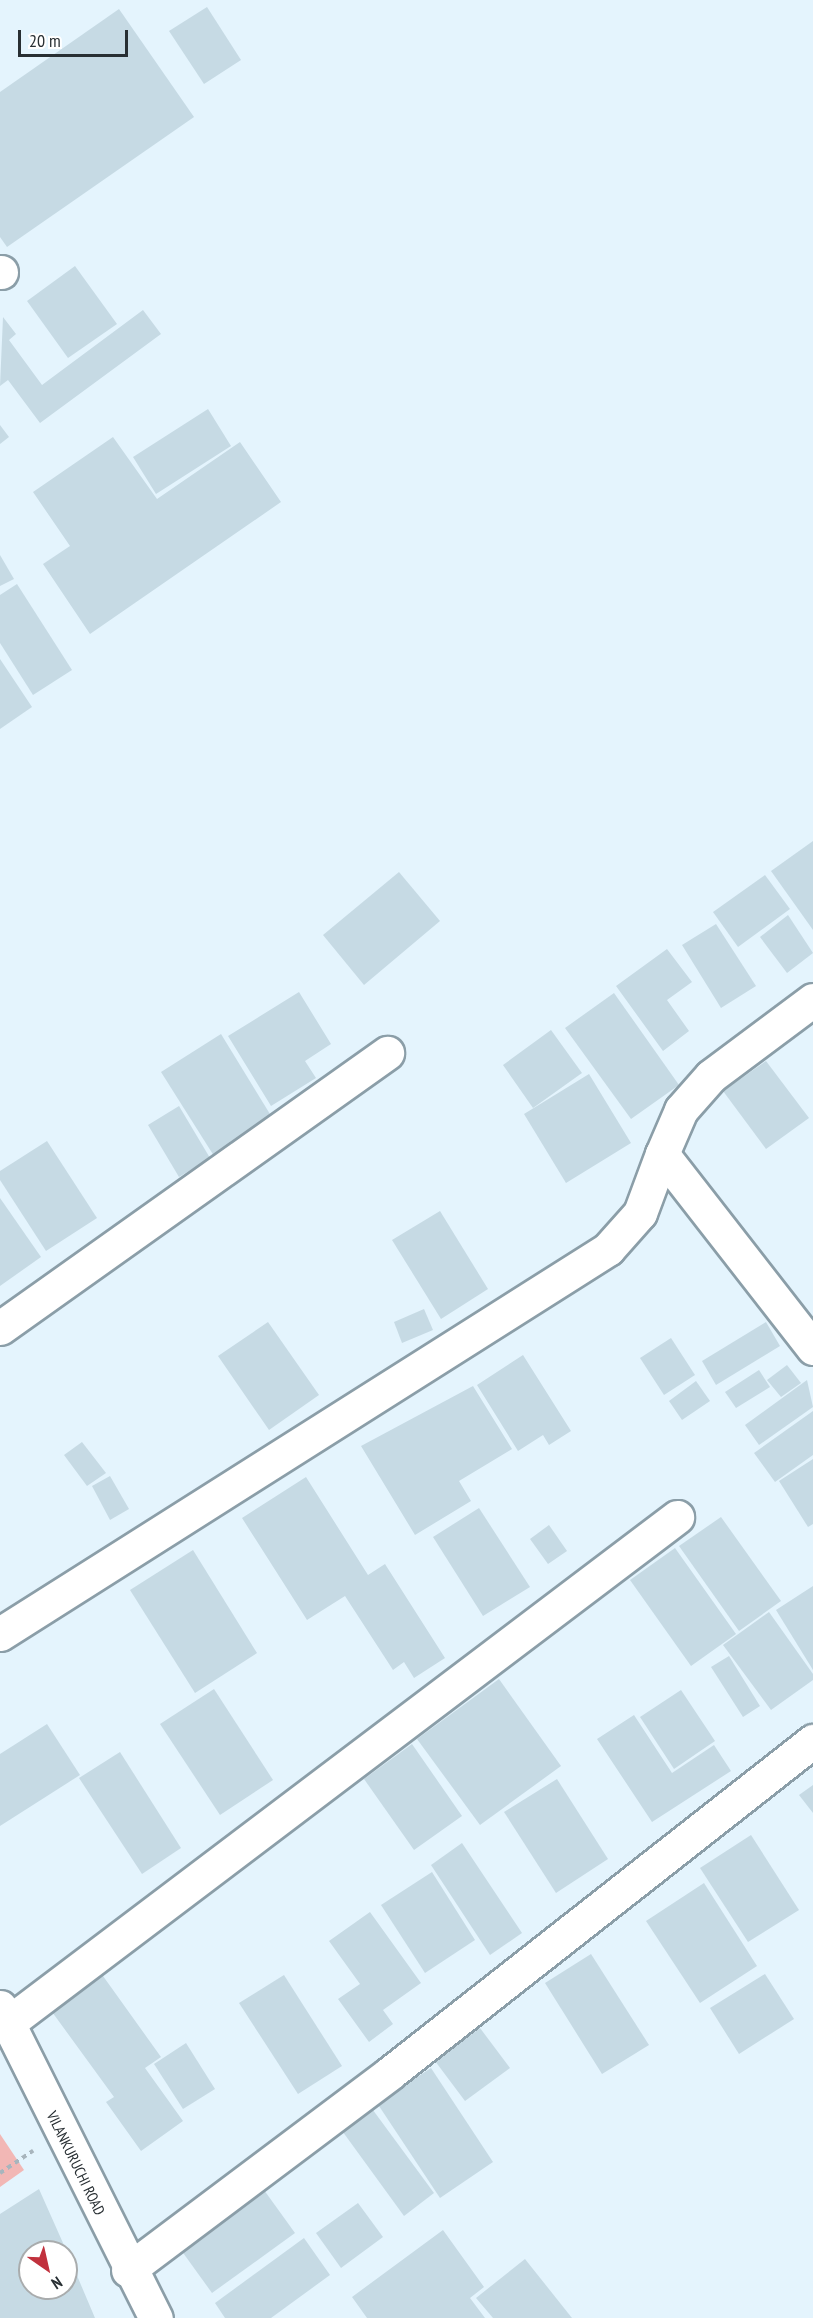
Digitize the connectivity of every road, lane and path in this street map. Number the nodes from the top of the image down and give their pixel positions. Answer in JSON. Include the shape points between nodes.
{"nodes":[{"id":1,"x":813,"y":1000,"type":"edge"},
{"id":2,"x":387,"y":1053,"type":"dead end"},
{"id":3,"x":662,"y":1154,"type":"junction"},
{"id":4,"x":0,"y":1328,"type":"edge"},
{"id":5,"x":813,"y":1348,"type":"edge"},
{"id":6,"x":676,"y":1517,"type":"dead end"},
{"id":7,"x":0,"y":1634,"type":"edge"},
{"id":8,"x":813,"y":1741,"type":"edge"},
{"id":9,"x":4,"y":2015,"type":"edge"},
{"id":10,"x":128,"y":2270,"type":"junction"},
{"id":11,"x":156,"y":2318,"type":"edge"}],
"edges":[{"from":1,"to":3,"type":"street","via":[[711,1076],[681,1110]]},
{"from":2,"to":4,"type":"street"},
{"from":3,"to":5,"type":"street"},
{"from":3,"to":7,"type":"street","via":[[640,1213],[608,1249]]},
{"from":6,"to":9,"type":"street"},
{"from":8,"to":10,"type":"street","via":[[390,2073]]},
{"from":9,"to":10,"type":"street","name":"VILANKURUCHI ROAD"},
{"from":10,"to":11,"type":"street","name":"VILANKURUCHI ROAD"}]}
